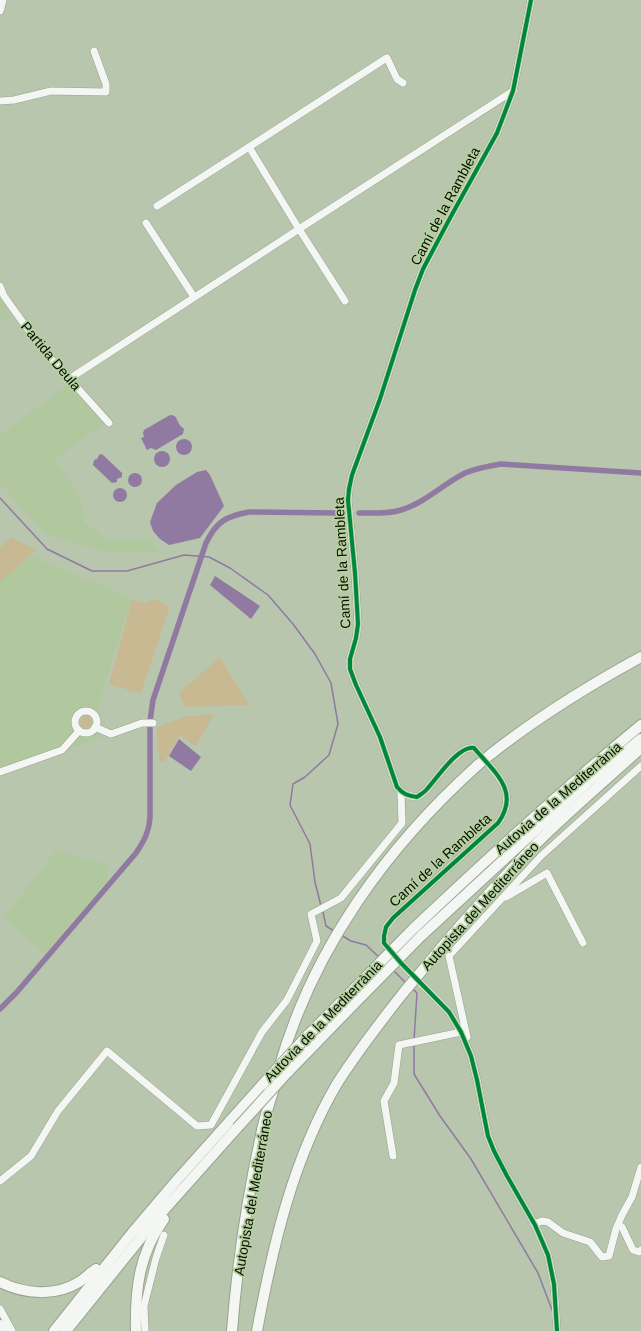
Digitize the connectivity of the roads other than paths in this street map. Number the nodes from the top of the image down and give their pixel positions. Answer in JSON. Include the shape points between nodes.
{"nodes":[{"id":1,"x":3,"y":0,"type":"edge"},
{"id":2,"x":531,"y":0,"type":"edge"},
{"id":3,"x":0,"y":11,"type":"edge"},
{"id":4,"x":94,"y":51,"type":"dead end"},
{"id":5,"x":403,"y":83,"type":"dead end"},
{"id":6,"x":513,"y":91,"type":"junction"},
{"id":7,"x":0,"y":101,"type":"edge"},
{"id":8,"x":249,"y":147,"type":"junction"},
{"id":9,"x":158,"y":206,"type":"dead end"},
{"id":10,"x":146,"y":223,"type":"dead end"},
{"id":11,"x":299,"y":229,"type":"junction"},
{"id":12,"x":0,"y":286,"type":"edge"},
{"id":13,"x":194,"y":297,"type":"junction"},
{"id":14,"x":345,"y":301,"type":"dead end"},
{"id":15,"x":69,"y":379,"type":"junction"},
{"id":16,"x":109,"y":422,"type":"dead end"},
{"id":17,"x":641,"y":657,"type":"edge"},
{"id":18,"x":150,"y":723,"type":"dead end"},
{"id":19,"x":641,"y":725,"type":"edge"},
{"id":20,"x":95,"y":727,"type":"junction"},
{"id":21,"x":79,"y":731,"type":"junction"},
{"id":22,"x":641,"y":739,"type":"edge"},
{"id":23,"x":641,"y":748,"type":"edge"},
{"id":24,"x":641,"y":766,"type":"edge"},
{"id":25,"x":0,"y":772,"type":"edge"},
{"id":26,"x":401,"y":792,"type":"junction"},
{"id":27,"x":501,"y":900,"type":"junction"},
{"id":28,"x":583,"y":942,"type":"dead end"},
{"id":29,"x":461,"y":1032,"type":"junction"},
{"id":30,"x":471,"y":1056,"type":"junction"},
{"id":31,"x":393,"y":1156,"type":"dead end"},
{"id":32,"x":641,"y":1167,"type":"edge"},
{"id":33,"x":199,"y":1170,"type":"junction"},
{"id":34,"x":0,"y":1181,"type":"edge"},
{"id":35,"x":534,"y":1224,"type":"junction"},
{"id":36,"x":618,"y":1225,"type":"junction"},
{"id":37,"x":132,"y":1233,"type":"junction"},
{"id":38,"x":164,"y":1235,"type":"dead end"},
{"id":39,"x":641,"y":1250,"type":"edge"},
{"id":40,"x":96,"y":1269,"type":"junction"},
{"id":41,"x":0,"y":1282,"type":"edge"},
{"id":42,"x":0,"y":1309,"type":"edge"},
{"id":43,"x":0,"y":1319,"type":"edge"},
{"id":44,"x":0,"y":1325,"type":"edge"},
{"id":45,"x":559,"y":1330,"type":"edge"},
{"id":46,"x":6,"y":1331,"type":"edge"},
{"id":47,"x":12,"y":1331,"type":"edge"},
{"id":48,"x":49,"y":1331,"type":"edge"},
{"id":49,"x":54,"y":1331,"type":"edge"},
{"id":50,"x":66,"y":1331,"type":"edge"},
{"id":51,"x":136,"y":1331,"type":"edge"},
{"id":52,"x":144,"y":1331,"type":"edge"},
{"id":53,"x":232,"y":1331,"type":"edge"},
{"id":54,"x":256,"y":1331,"type":"edge"}],
"edges":[{"from":1,"to":3,"type":"street"},
{"from":2,"to":6,"type":"street","name":"Camí de la Rambleta"},
{"from":4,"to":7,"type":"street","via":[[106,84],[106,92],[51,91]]},
{"from":5,"to":8,"type":"street","via":[[397,79],[386,58]]},
{"from":6,"to":11,"type":"street"},
{"from":6,"to":26,"type":"street","name":"Camí de la Rambleta","via":[[497,133],[423,269],[349,489],[358,624],[350,669]]},
{"from":8,"to":9,"type":"street"},
{"from":8,"to":11,"type":"street"},
{"from":10,"to":13,"type":"street"},
{"from":11,"to":13,"type":"street"},
{"from":11,"to":14,"type":"street"},
{"from":12,"to":15,"type":"street","name":"Partida Deula","via":[[4,296],[36,340]]},
{"from":13,"to":15,"type":"street"},
{"from":15,"to":16,"type":"street","name":"Partida Deula"},
{"from":17,"to":53,"type":"highway","name":"Autopista del Mediterráneo","bridge":true,"via":[[560,704],[478,764],[430,810],[397,847],[344,920],[298,1012],[261,1134],[245,1222]]},
{"from":18,"to":20,"type":"street","via":[[142,723],[111,734]]},
{"from":19,"to":37,"type":"highway","name":"Autovia de la Mediterrània","bridge":true,"via":[[570,785],[413,929],[308,1035]]},
{"from":20,"to":21,"type":"street","via":[[86,733]]},
{"from":20,"to":21,"type":"street","via":[[96,720],[93,714],[83,712],[75,720]]},
{"from":21,"to":25,"type":"street","via":[[62,750]]},
{"from":22,"to":33,"type":"highway","name":"Autovia de la Mediterrània","bridge":true,"via":[[590,781],[421,936],[287,1073]]},
{"from":23,"to":54,"type":"highway","name":"Autopista del Mediterráneo","bridge":true,"via":[[542,838],[481,902],[380,1022],[338,1083],[304,1150],[291,1188],[276,1238]]},
{"from":24,"to":27,"type":"street","via":[[541,856]]},
{"from":26,"to":29,"type":"street","name":"Camí de la Rambleta","via":[[417,797],[456,756],[471,747],[491,768],[506,790],[508,802],[505,814],[498,823],[393,918],[386,927],[384,936],[387,948],[449,1012]]},
{"from":26,"to":34,"type":"street","via":[[402,823],[341,898],[311,914],[317,941],[287,1000],[262,1032],[211,1125],[197,1126],[107,1051],[58,1111],[31,1156]]},
{"from":27,"to":28,"type":"street","via":[[548,873]]},
{"from":27,"to":30,"type":"street","via":[[449,956]]},
{"from":29,"to":30,"type":"street","name":"Camí de la Rambleta"},
{"from":29,"to":31,"type":"street","via":[[399,1045],[394,1083],[384,1101]]},
{"from":30,"to":35,"type":"street","name":"Camí de la Rambleta","via":[[488,1136]]},
{"from":32,"to":36,"type":"street","via":[[632,1197]]},
{"from":33,"to":50,"type":"highway","name":"Autovia de la Mediterrània"},
{"from":33,"to":51,"type":"highway","via":[[195,1182],[157,1230],[144,1259],[136,1293]]},
{"from":35,"to":36,"type":"street","via":[[548,1222],[563,1233],[590,1242],[602,1257],[609,1256]]},
{"from":35,"to":45,"type":"street","name":"Camí de la Rambleta","via":[[548,1255]]},
{"from":36,"to":39,"type":"street","via":[[622,1227],[633,1250]]},
{"from":37,"to":40,"type":"highway","via":[[120,1241]]},
{"from":37,"to":49,"type":"highway","name":"Autovia de la Mediterrània"},
{"from":38,"to":52,"type":"street","via":[[144,1306]]},
{"from":40,"to":41,"type":"highway","via":[[78,1282],[52,1291],[25,1291]]},
{"from":40,"to":48,"type":"highway"},
{"from":42,"to":47,"type":"street"},
{"from":43,"to":46,"type":"street"},
{"from":44,"to":46,"type":"highway"}]}
